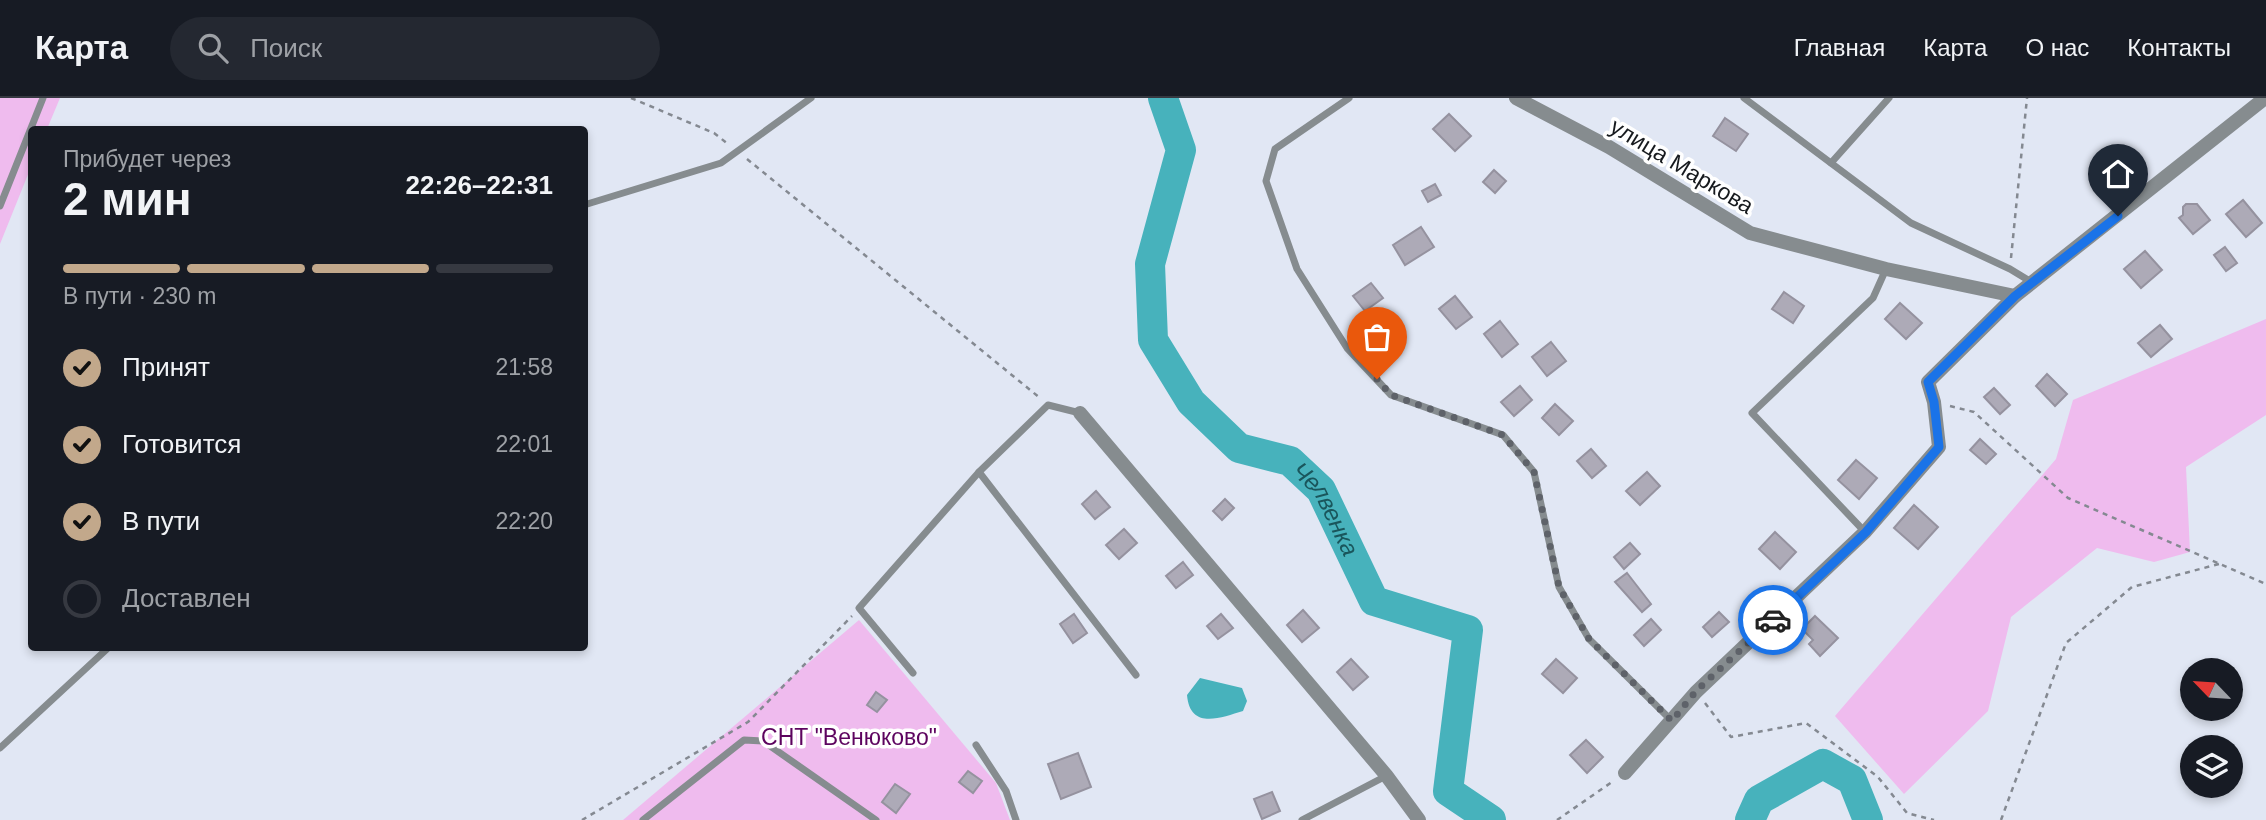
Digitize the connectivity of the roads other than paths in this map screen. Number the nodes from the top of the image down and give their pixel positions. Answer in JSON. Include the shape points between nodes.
{"nodes":[{"id":1,"x":43,"y":98,"type":"edge"},
{"id":2,"x":811,"y":98,"type":"edge"},
{"id":3,"x":1349,"y":98,"type":"edge"},
{"id":4,"x":1516,"y":98,"type":"edge"},
{"id":5,"x":1744,"y":98,"type":"edge"},
{"id":6,"x":1889,"y":98,"type":"edge"},
{"id":7,"x":2264,"y":98,"type":"edge"},
{"id":8,"x":32,"y":126,"type":"edge"},
{"id":9,"x":28,"y":136,"type":"edge"},
{"id":10,"x":1831,"y":163,"type":"junction"},
{"id":11,"x":588,"y":204,"type":"edge"},
{"id":12,"x":0,"y":206,"type":"edge"},
{"id":13,"x":1886,"y":269,"type":"junction"},
{"id":14,"x":2034,"y":284,"type":"junction"},
{"id":15,"x":2015,"y":296,"type":"junction"},
{"id":16,"x":1080,"y":413,"type":"joint"},
{"id":17,"x":979,"y":472,"type":"junction"},
{"id":18,"x":1866,"y":532,"type":"junction"},
{"id":19,"x":105,"y":651,"type":"edge"},
{"id":20,"x":913,"y":673,"type":"dead end"},
{"id":21,"x":1136,"y":675,"type":"dead end"},
{"id":22,"x":1672,"y":721,"type":"junction"},
{"id":23,"x":976,"y":745,"type":"dead end"},
{"id":24,"x":0,"y":748,"type":"edge"},
{"id":25,"x":1625,"y":773,"type":"road end"},
{"id":26,"x":1386,"y":775,"type":"junction"},
{"id":27,"x":643,"y":820,"type":"edge"},
{"id":28,"x":876,"y":820,"type":"edge"},
{"id":29,"x":1016,"y":820,"type":"edge"},
{"id":30,"x":1302,"y":820,"type":"edge"},
{"id":31,"x":1419,"y":820,"type":"edge"}],
"edges":[{"from":1,"to":8,"type":"lane"},
{"from":2,"to":11,"type":"lane","via":[[721,163]]},
{"from":3,"to":22,"type":"lane","via":[[1275,149],[1266,181],[1297,270],[1347,348],[1391,395],[1503,435],[1534,472],[1559,587],[1589,639]]},
{"from":4,"to":13,"type":"street","name":"улица Маркова","via":[[1609,147],[1750,233]]},
{"from":5,"to":10,"type":"lane"},
{"from":6,"to":10,"type":"lane"},
{"from":7,"to":14,"type":"street"},
{"from":9,"to":12,"type":"lane"},
{"from":10,"to":14,"type":"lane","via":[[1911,223]]},
{"from":13,"to":15,"type":"street","name":"улица Маркова"},
{"from":13,"to":18,"type":"lane","via":[[1872,299],[1752,413]]},
{"from":14,"to":15,"type":"street"},
{"from":15,"to":18,"type":"street","via":[[1928,382],[1939,447]]},
{"from":16,"to":17,"type":"lane","via":[[1048,405]]},
{"from":16,"to":26,"type":"street"},
{"from":17,"to":20,"type":"lane","via":[[859,608]]},
{"from":17,"to":21,"type":"lane"},
{"from":18,"to":22,"type":"street","via":[[1696,691]]},
{"from":19,"to":24,"type":"lane"},
{"from":22,"to":25,"type":"street"},
{"from":23,"to":29,"type":"lane","via":[[1006,791]]},
{"from":26,"to":30,"type":"lane"},
{"from":26,"to":31,"type":"street"},
{"from":27,"to":28,"type":"lane","via":[[744,740],[763,741]]}]}
